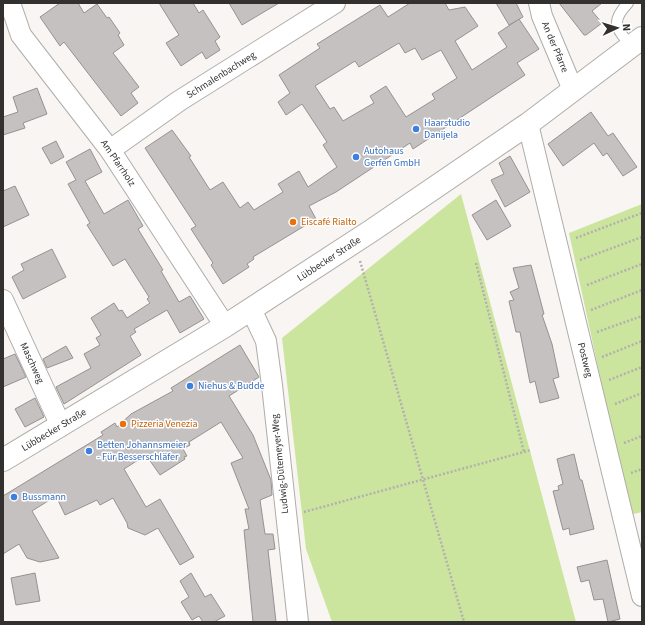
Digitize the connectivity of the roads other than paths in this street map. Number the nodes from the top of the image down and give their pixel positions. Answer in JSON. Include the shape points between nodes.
{"nodes":[{"id":1,"x":10,"y":3,"type":"edge"},
{"id":2,"x":335,"y":3,"type":"edge"},
{"id":3,"x":539,"y":3,"type":"edge"},
{"id":4,"x":628,"y":3,"type":"edge"},
{"id":5,"x":637,"y":42,"type":"edge"},
{"id":6,"x":573,"y":90,"type":"junction"},
{"id":7,"x":528,"y":124,"type":"junction"},
{"id":8,"x":110,"y":150,"type":"junction"},
{"id":9,"x":3,"y":300,"type":"edge"},
{"id":10,"x":251,"y":310,"type":"junction"},
{"id":11,"x":225,"y":326,"type":"junction"},
{"id":12,"x":61,"y":426,"type":"junction"},
{"id":13,"x":3,"y":460,"type":"edge"},
{"id":14,"x":642,"y":596,"type":"edge"},
{"id":15,"x":298,"y":622,"type":"edge"}],
"edges":[{"from":1,"to":8,"type":"street","name":"Am Pfarrholz","via":[[21,35]]},
{"from":2,"to":8,"type":"street","name":"Schmalenbachweg","via":[[179,101]]},
{"from":3,"to":6,"type":"street","name":"An der Pfarre"},
{"from":4,"to":5,"type":"lane","via":[[618,14],[616,23],[618,30]]},
{"from":5,"to":6,"type":"main road","name":"Lübbecker Straße"},
{"from":6,"to":7,"type":"main road","name":"Lübbecker Straße"},
{"from":7,"to":10,"type":"main road","name":"Lübbecker Straße"},
{"from":7,"to":14,"type":"street","name":"Postweg"},
{"from":8,"to":11,"type":"street","name":"Am Pfarrholz"},
{"from":9,"to":12,"type":"street","name":"Maschweg"},
{"from":10,"to":11,"type":"main road","name":"Lübbecker Straße"},
{"from":10,"to":15,"type":"street","name":"Ludwig-Dütemeyer-Weg","via":[[266,341]]},
{"from":11,"to":12,"type":"main road","name":"Lübbecker Straße"},
{"from":12,"to":13,"type":"main road","name":"Lübbecker Straße"}]}
